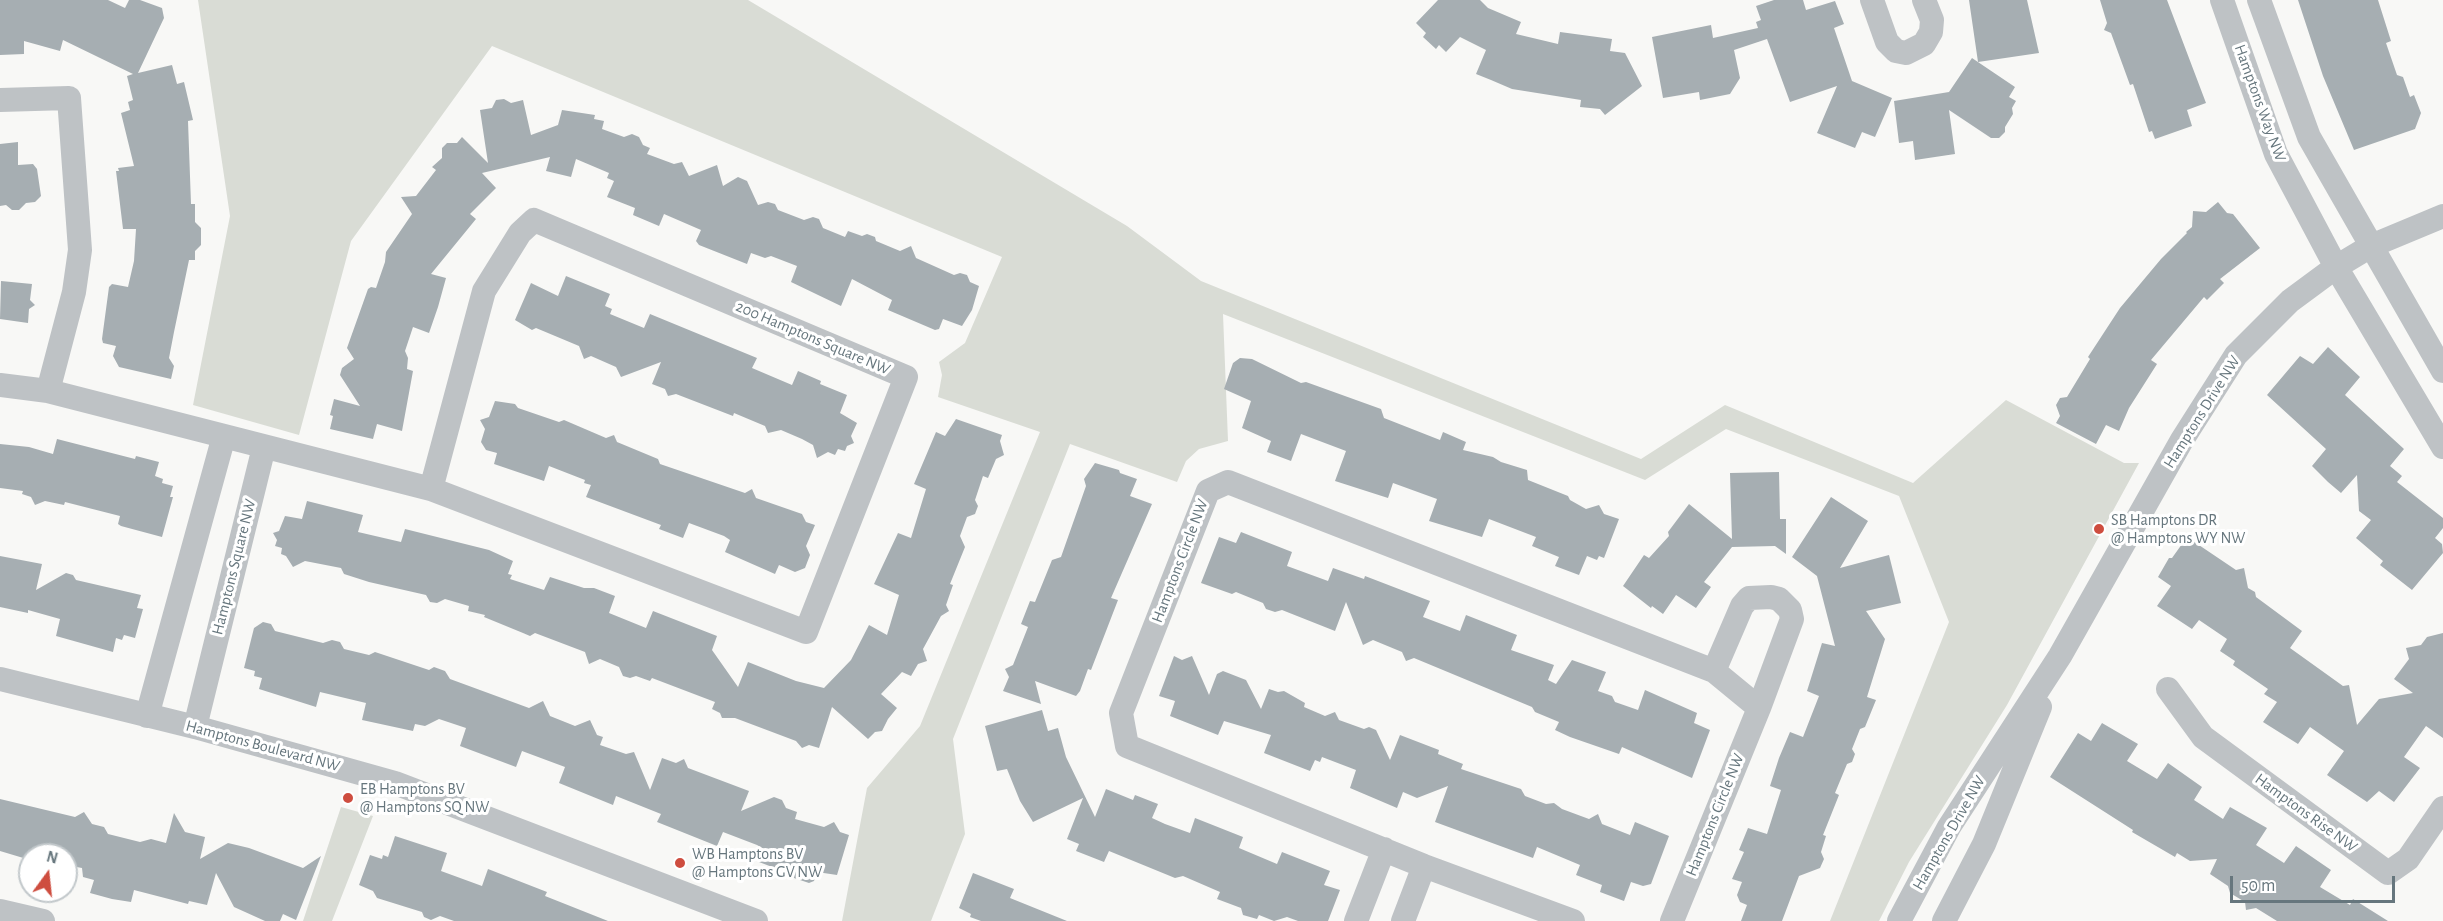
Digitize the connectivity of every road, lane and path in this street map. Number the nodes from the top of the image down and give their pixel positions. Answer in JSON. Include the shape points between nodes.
{"nodes":[{"id":1,"x":1872,"y":0,"type":"edge"},
{"id":2,"x":1924,"y":0,"type":"edge"},
{"id":3,"x":2222,"y":0,"type":"edge"},
{"id":4,"x":2259,"y":0,"type":"edge"},
{"id":5,"x":0,"y":100,"type":"edge"},
{"id":6,"x":2443,"y":216,"type":"edge"},
{"id":7,"x":2371,"y":246,"type":"junction"},
{"id":8,"x":2336,"y":267,"type":"junction"},
{"id":9,"x":2443,"y":371,"type":"edge"},
{"id":10,"x":0,"y":385,"type":"edge"},
{"id":11,"x":48,"y":391,"type":"junction"},
{"id":12,"x":224,"y":436,"type":"junction"},
{"id":13,"x":264,"y":447,"type":"junction"},
{"id":14,"x":2443,"y":447,"type":"edge"},
{"id":15,"x":431,"y":489,"type":"junction"},
{"id":16,"x":2060,"y":656,"type":"junction"},
{"id":17,"x":1714,"y":671,"type":"junction"},
{"id":18,"x":0,"y":679,"type":"edge"},
{"id":19,"x":2168,"y":689,"type":"dead end"},
{"id":20,"x":1759,"y":708,"type":"junction"},
{"id":21,"x":147,"y":716,"type":"junction"},
{"id":22,"x":195,"y":727,"type":"junction"},
{"id":23,"x":2443,"y":808,"type":"edge"},
{"id":24,"x":1384,"y":849,"type":"junction"},
{"id":25,"x":1424,"y":866,"type":"junction"},
{"id":26,"x":0,"y":911,"type":"edge"},
{"id":27,"x":43,"y":921,"type":"edge"},
{"id":28,"x":756,"y":921,"type":"edge"},
{"id":29,"x":1356,"y":921,"type":"edge"},
{"id":30,"x":1403,"y":921,"type":"edge"},
{"id":31,"x":1573,"y":921,"type":"edge"},
{"id":32,"x":1672,"y":921,"type":"edge"},
{"id":33,"x":1899,"y":921,"type":"edge"},
{"id":34,"x":1944,"y":921,"type":"edge"}],
"edges":[{"from":1,"to":2,"type":"street","via":[[1887,42],[1896,51],[1906,53],[1924,44],[1931,32],[1932,20]]},
{"from":3,"to":8,"type":"street","name":"Hamptons Way NW","via":[[2277,154]]},
{"from":4,"to":7,"type":"street","name":"Hamptons Way NW","via":[[2309,137]]},
{"from":5,"to":11,"type":"street","via":[[69,98],[81,250]]},
{"from":6,"to":7,"type":"street","name":"Hamptons Drive NW"},
{"from":7,"to":8,"type":"street","name":"Hamptons Drive NW"},
{"from":7,"to":9,"type":"street"},
{"from":8,"to":14,"type":"street"},
{"from":8,"to":16,"type":"street","name":"Hamptons Drive NW","via":[[2290,301],[2236,355],[2182,440]]},
{"from":10,"to":11,"type":"street"},
{"from":11,"to":12,"type":"street"},
{"from":12,"to":13,"type":"street"},
{"from":12,"to":21,"type":"street"},
{"from":13,"to":15,"type":"street","name":"200 Hamptons Square NW"},
{"from":13,"to":22,"type":"street","name":"Hamptons Square NW"},
{"from":15,"to":15,"type":"street","name":"200 Hamptons Square NW","via":[[806,632],[906,377],[534,220],[520,233],[484,291]]},
{"from":16,"to":33,"type":"street","name":"Hamptons Drive NW","via":[[1948,827]]},
{"from":16,"to":34,"type":"street","name":"Hamptons Drive NW","via":[[1984,844]]},
{"from":17,"to":20,"type":"street","name":"Hamptons Circle NW"},
{"from":17,"to":20,"type":"street","name":"Hamptons Circle NW","via":[[1749,598],[1779,599],[1790,610],[1792,619]]},
{"from":17,"to":24,"type":"street","name":"Hamptons Circle NW","via":[[1228,482],[1208,491],[1121,713],[1127,746]]},
{"from":18,"to":21,"type":"street","name":"Hamptons Boulevard NW"},
{"from":19,"to":23,"type":"street","name":"Hamptons Rise NW","via":[[2203,737],[2388,873],[2408,859]]},
{"from":20,"to":32,"type":"street","name":"Hamptons Circle NW"},
{"from":21,"to":22,"type":"street","name":"Hamptons Boulevard NW"},
{"from":22,"to":28,"type":"street","name":"Hamptons Boulevard NW","via":[[395,783]]},
{"from":24,"to":25,"type":"street","name":"Hamptons Circle NW"},
{"from":24,"to":29,"type":"street"},
{"from":25,"to":30,"type":"street"},
{"from":25,"to":31,"type":"street","name":"Hamptons Circle NW"},
{"from":26,"to":27,"type":"street"}]}
